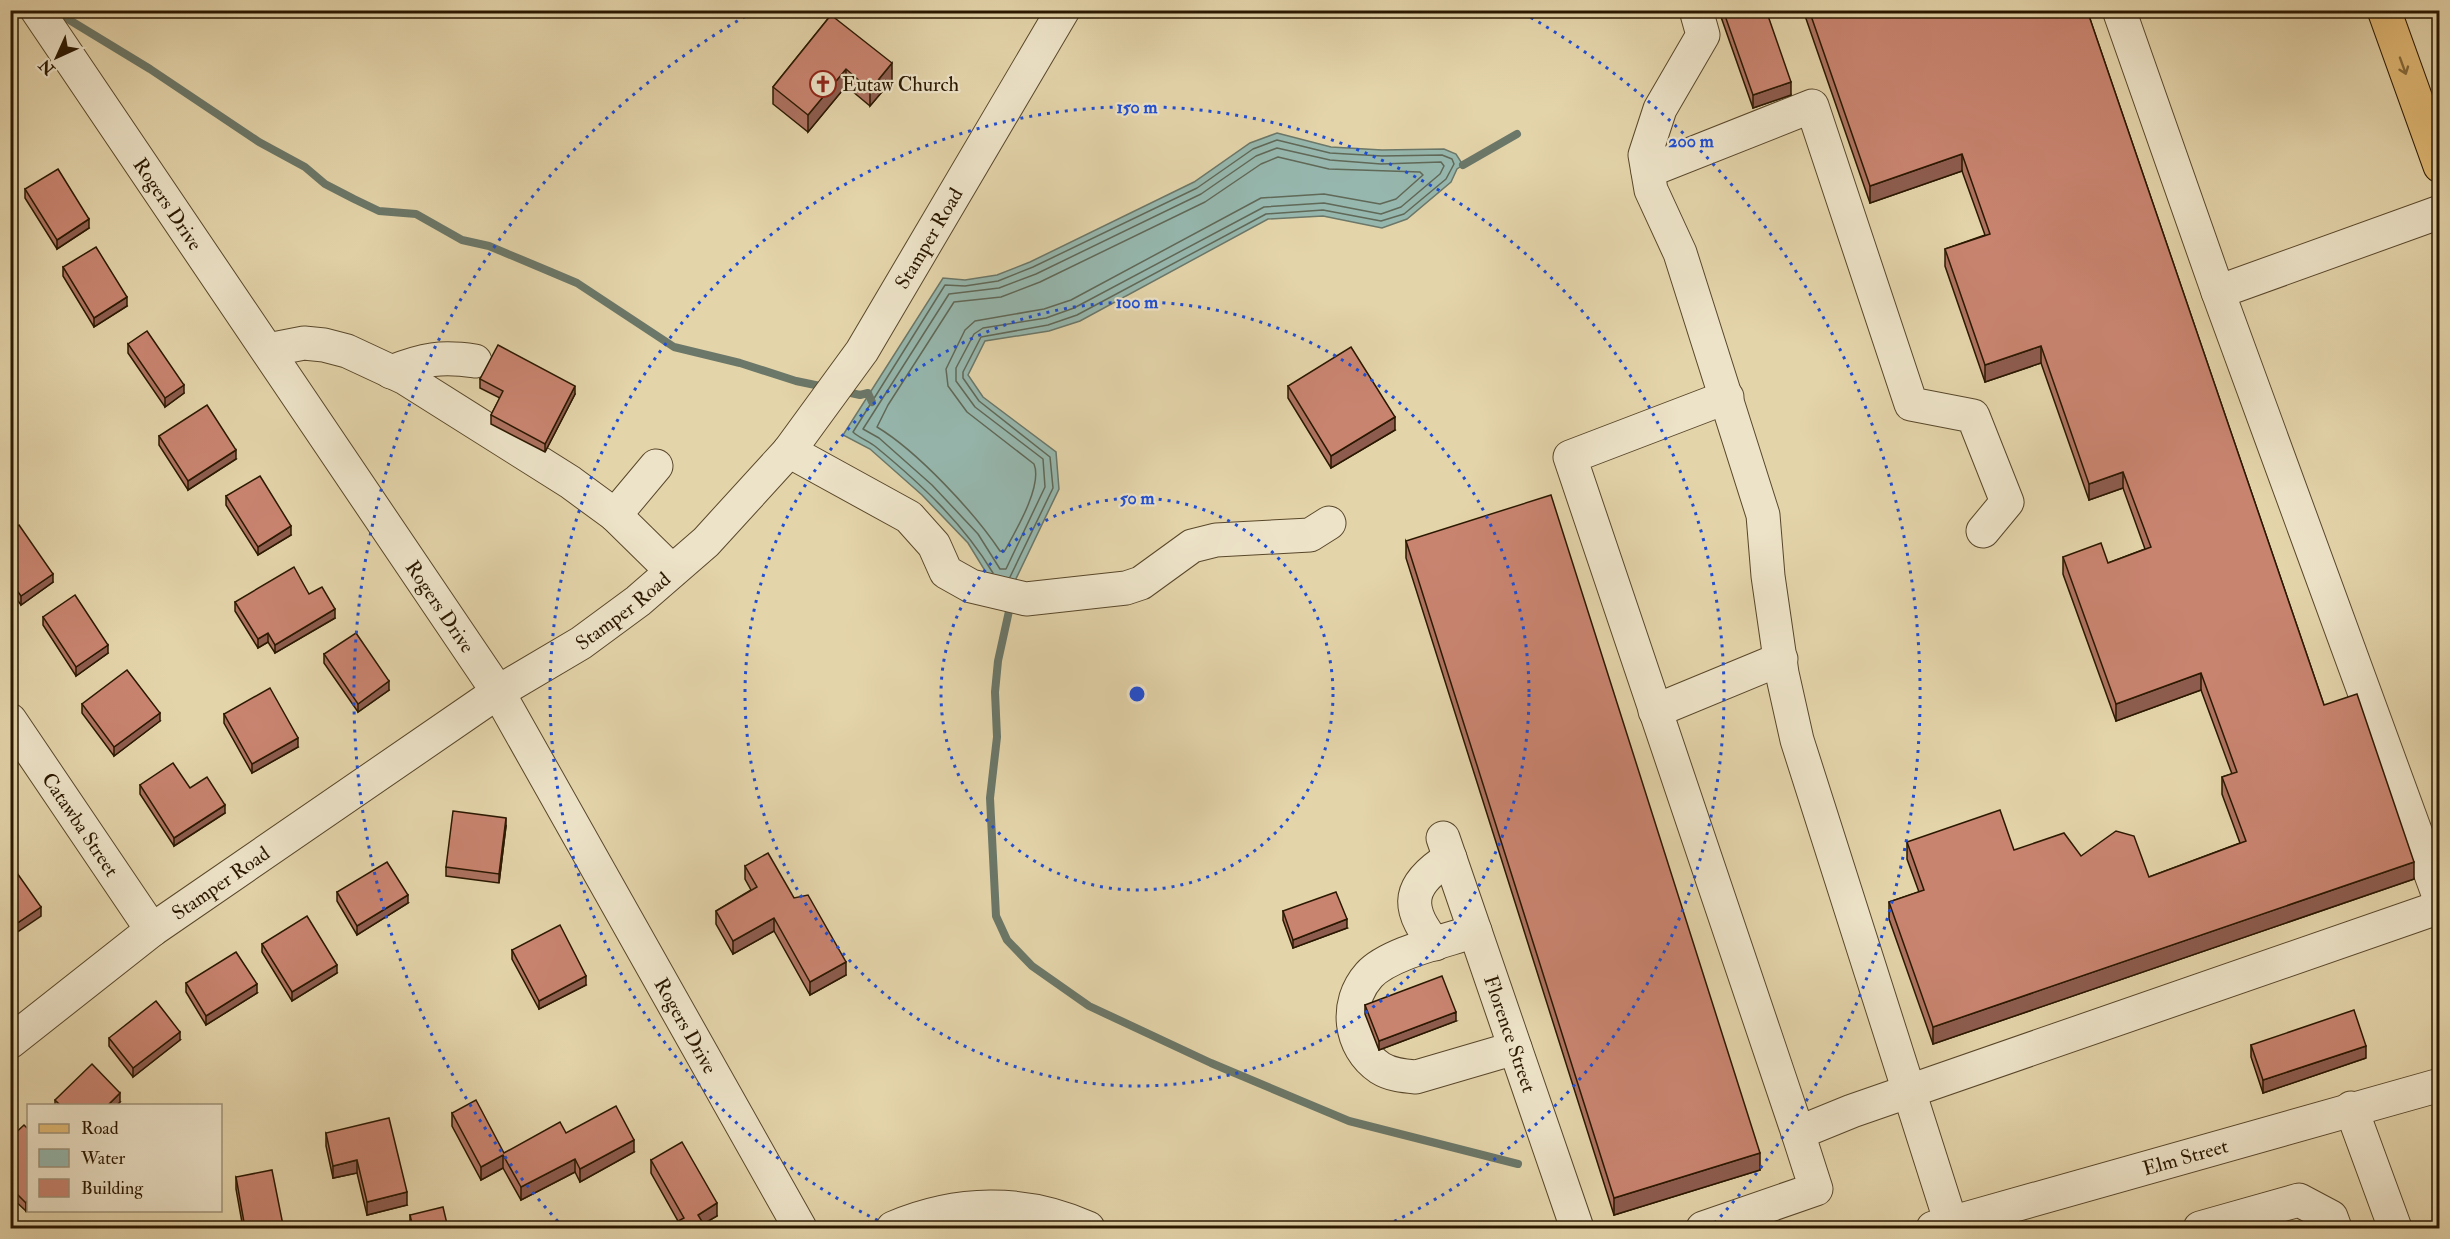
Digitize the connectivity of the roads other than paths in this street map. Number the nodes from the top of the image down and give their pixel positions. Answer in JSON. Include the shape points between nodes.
{"nodes":[{"id":1,"x":37,"y":10,"type":"edge"},
{"id":2,"x":1063,"y":10,"type":"edge"},
{"id":3,"x":1696,"y":10,"type":"edge"},
{"id":4,"x":2119,"y":10,"type":"edge"},
{"id":5,"x":2384,"y":10,"type":"edge"},
{"id":6,"x":2439,"y":166,"type":"edge"},
{"id":7,"x":1648,"y":171,"type":"junction"},
{"id":8,"x":2439,"y":212,"type":"edge"},
{"id":9,"x":2218,"y":292,"type":"junction"},
{"id":10,"x":268,"y":350,"type":"junction"},
{"id":11,"x":475,"y":361,"type":"dead end"},
{"id":12,"x":391,"y":372,"type":"junction"},
{"id":13,"x":1727,"y":397,"type":"junction"},
{"id":14,"x":789,"y":451,"type":"junction"},
{"id":15,"x":656,"y":466,"type":"dead end"},
{"id":16,"x":615,"y":515,"type":"junction"},
{"id":17,"x":1329,"y":523,"type":"dead end"},
{"id":18,"x":1983,"y":531,"type":"dead end"},
{"id":19,"x":672,"y":571,"type":"junction"},
{"id":20,"x":1780,"y":658,"type":"junction"},
{"id":21,"x":498,"y":692,"type":"junction"},
{"id":22,"x":1655,"y":711,"type":"junction"},
{"id":23,"x":10,"y":720,"type":"edge"},
{"id":24,"x":2439,"y":899,"type":"edge"},
{"id":25,"x":2439,"y":907,"type":"edge"},
{"id":26,"x":152,"y":930,"type":"junction"},
{"id":27,"x":1474,"y":931,"type":"junction"},
{"id":28,"x":1435,"y":944,"type":"junction"},
{"id":29,"x":10,"y":1042,"type":"edge"},
{"id":30,"x":1515,"y":1048,"type":"junction"},
{"id":31,"x":2439,"y":1086,"type":"edge"},
{"id":32,"x":1910,"y":1092,"type":"junction"},
{"id":33,"x":2351,"y":1108,"type":"junction"},
{"id":34,"x":1798,"y":1133,"type":"junction"},
{"id":35,"x":1952,"y":1225,"type":"edge"},
{"id":36,"x":800,"y":1228,"type":"edge"},
{"id":37,"x":893,"y":1228,"type":"edge"},
{"id":38,"x":1088,"y":1228,"type":"edge"},
{"id":39,"x":1577,"y":1228,"type":"edge"},
{"id":40,"x":1703,"y":1228,"type":"edge"},
{"id":41,"x":2200,"y":1228,"type":"edge"},
{"id":42,"x":2335,"y":1228,"type":"edge"},
{"id":43,"x":2395,"y":1228,"type":"edge"}],
"edges":[{"from":1,"to":10,"type":"street","name":"Rogers Drive"},
{"from":2,"to":14,"type":"street","name":"Stamper Road","via":[[866,345]]},
{"from":3,"to":7,"type":"street","via":[[1703,35],[1660,109],[1645,155]]},
{"from":4,"to":9,"type":"street"},
{"from":5,"to":6,"type":"main road","one_way":true},
{"from":7,"to":13,"type":"street","via":[[1651,190],[1680,253]]},
{"from":7,"to":18,"type":"street","via":[[1812,106],[1911,404],[1973,416],[2007,502]]},
{"from":8,"to":9,"type":"street"},
{"from":9,"to":24,"type":"street"},
{"from":10,"to":12,"type":"street","via":[[304,343],[324,345]]},
{"from":10,"to":21,"type":"street","name":"Rogers Drive"},
{"from":11,"to":12,"type":"street","via":[[444,357],[418,361]]},
{"from":12,"to":16,"type":"street","via":[[570,482]]},
{"from":13,"to":20,"type":"street","via":[[1763,515]]},
{"from":13,"to":22,"type":"street","via":[[1570,457]]},
{"from":14,"to":17,"type":"street","via":[[909,517],[934,546],[946,572],[971,586],[1026,598],[1126,588],[1141,583],[1192,546],[1216,540],[1310,535]]},
{"from":14,"to":19,"type":"street","name":"Stamper Road","via":[[706,542]]},
{"from":15,"to":16,"type":"street"},
{"from":16,"to":19,"type":"street"},
{"from":19,"to":21,"type":"street","name":"Stamper Road","via":[[581,643]]},
{"from":20,"to":22,"type":"street"},
{"from":20,"to":32,"type":"street","via":[[1797,740]]},
{"from":21,"to":26,"type":"street","name":"Stamper Road"},
{"from":21,"to":36,"type":"street","name":"Rogers Drive"},
{"from":22,"to":34,"type":"street"},
{"from":23,"to":26,"type":"street","name":"Catawba Street"},
{"from":25,"to":32,"type":"street"},
{"from":26,"to":29,"type":"street","name":"Stamper Road"},
{"from":27,"to":28,"type":"street"},
{"from":27,"to":28,"type":"street","name":"Florence Street","via":[[1446,848],[1416,891],[1414,908],[1420,926]]},
{"from":27,"to":30,"type":"street","name":"Florence Street"},
{"from":28,"to":30,"type":"street","via":[[1394,959],[1369,975],[1356,996],[1352,1016],[1355,1035],[1364,1051],[1381,1068],[1400,1076],[1416,1077]]},
{"from":30,"to":39,"type":"street","name":"Florence Street"},
{"from":31,"to":33,"type":"street","name":"Elm Street"},
{"from":32,"to":34,"type":"street"},
{"from":32,"to":35,"type":"street"},
{"from":33,"to":35,"type":"street","name":"Elm Street"},
{"from":33,"to":43,"type":"street"},
{"from":34,"to":40,"type":"street","via":[[1816,1189]]},
{"from":37,"to":38,"type":"street","via":[[927,1215],[980,1206],[1016,1207],[1051,1214]]},
{"from":41,"to":42,"type":"street","via":[[2300,1200],[2331,1217]]}]}
